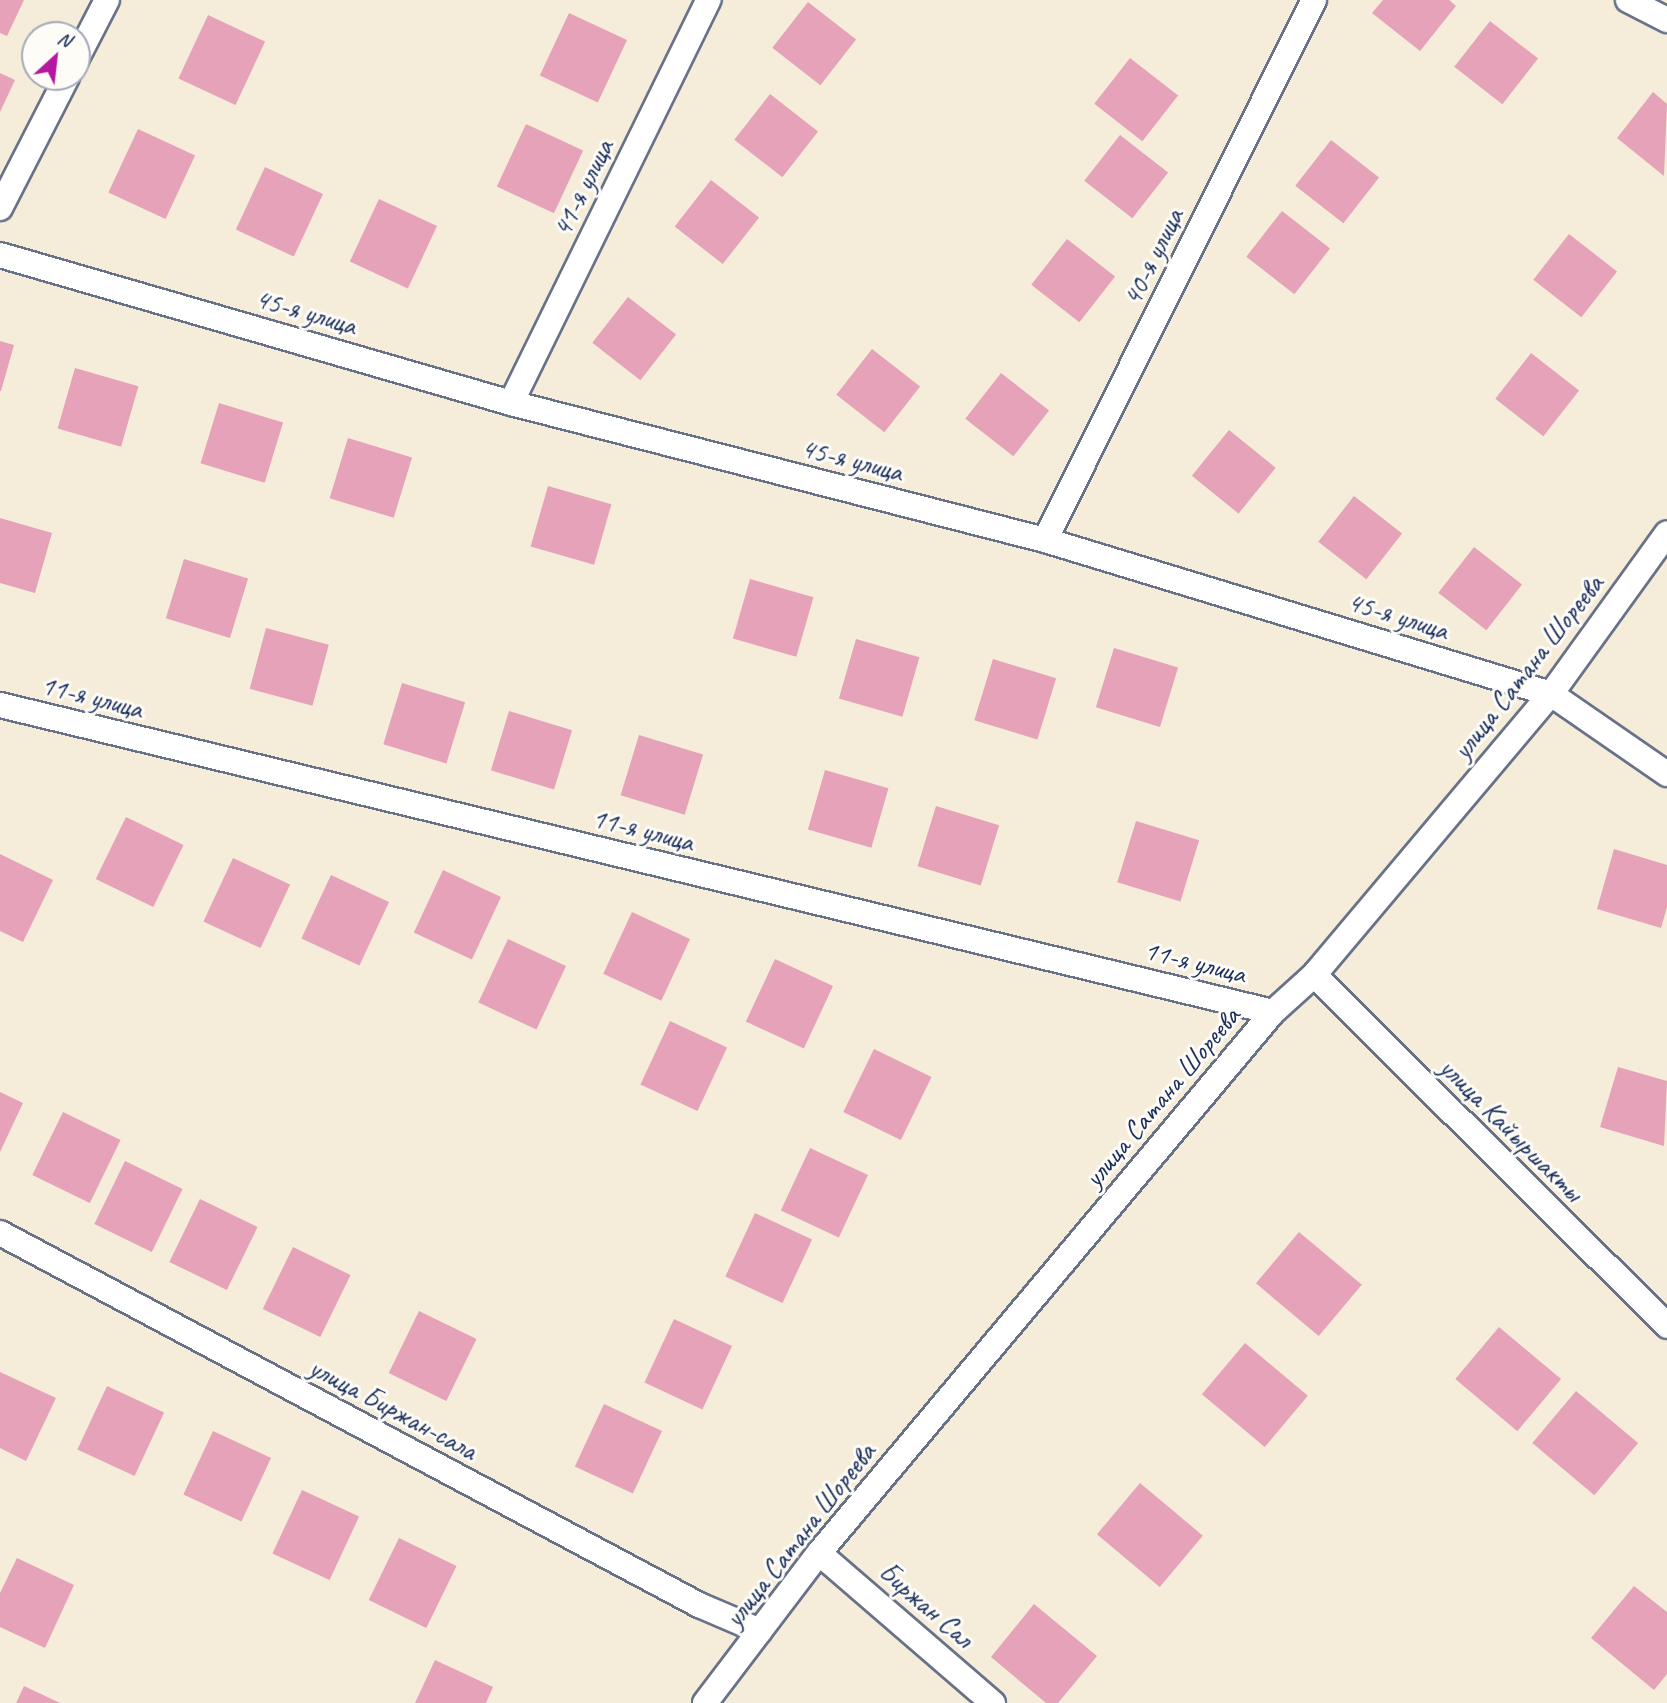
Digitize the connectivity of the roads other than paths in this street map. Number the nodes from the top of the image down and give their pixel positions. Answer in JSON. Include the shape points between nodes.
{"nodes":[{"id":1,"x":107,"y":0,"type":"edge"},
{"id":2,"x":708,"y":0,"type":"edge"},
{"id":3,"x":1314,"y":0,"type":"edge"},
{"id":4,"x":1628,"y":0,"type":"edge"},
{"id":5,"x":1667,"y":20,"type":"edge"},
{"id":6,"x":91,"y":31,"type":"edge"},
{"id":7,"x":60,"y":91,"type":"edge"},
{"id":8,"x":0,"y":208,"type":"edge"},
{"id":9,"x":0,"y":256,"type":"edge"},
{"id":10,"x":512,"y":403,"type":"junction"},
{"id":11,"x":1667,"y":533,"type":"edge"},
{"id":12,"x":1045,"y":540,"type":"junction"},
{"id":13,"x":1551,"y":694,"type":"junction"},
{"id":14,"x":0,"y":705,"type":"edge"},
{"id":15,"x":1667,"y":774,"type":"edge"},
{"id":16,"x":1314,"y":975,"type":"junction"},
{"id":17,"x":1273,"y":1012,"type":"junction"},
{"id":18,"x":0,"y":1233,"type":"edge"},
{"id":19,"x":1667,"y":1326,"type":"edge"},
{"id":20,"x":819,"y":1553,"type":"junction"},
{"id":21,"x":760,"y":1631,"type":"junction"},
{"id":22,"x":705,"y":1703,"type":"edge"},
{"id":23,"x":993,"y":1703,"type":"edge"}],
"edges":[{"from":1,"to":6,"type":"street"},
{"from":2,"to":10,"type":"street","name":"41-я улица"},
{"from":3,"to":12,"type":"street","name":"40-я улица"},
{"from":4,"to":5,"type":"street"},
{"from":7,"to":8,"type":"street"},
{"from":9,"to":10,"type":"street","name":"45-я улица"},
{"from":10,"to":12,"type":"street","name":"45-я улица"},
{"from":11,"to":13,"type":"street","name":"улица Сатана Шореева"},
{"from":12,"to":13,"type":"street","name":"45-я улица"},
{"from":13,"to":15,"type":"street","name":"45-я улица"},
{"from":13,"to":16,"type":"street","name":"улица Сатана Шореева"},
{"from":14,"to":17,"type":"street","name":"11-я улица"},
{"from":16,"to":17,"type":"street","name":"улица Сатана Шореева"},
{"from":16,"to":19,"type":"street","name":"улица Кайыршакты"},
{"from":17,"to":20,"type":"street","name":"улица Сатана Шореева"},
{"from":18,"to":21,"type":"street","name":"улица Биржан-сала","via":[[699,1605]]},
{"from":20,"to":21,"type":"street","name":"улица Сатана Шореева"},
{"from":20,"to":23,"type":"street","name":"Биржан Сал"},
{"from":21,"to":22,"type":"street","name":"улица Сатана Шореева"}]}
